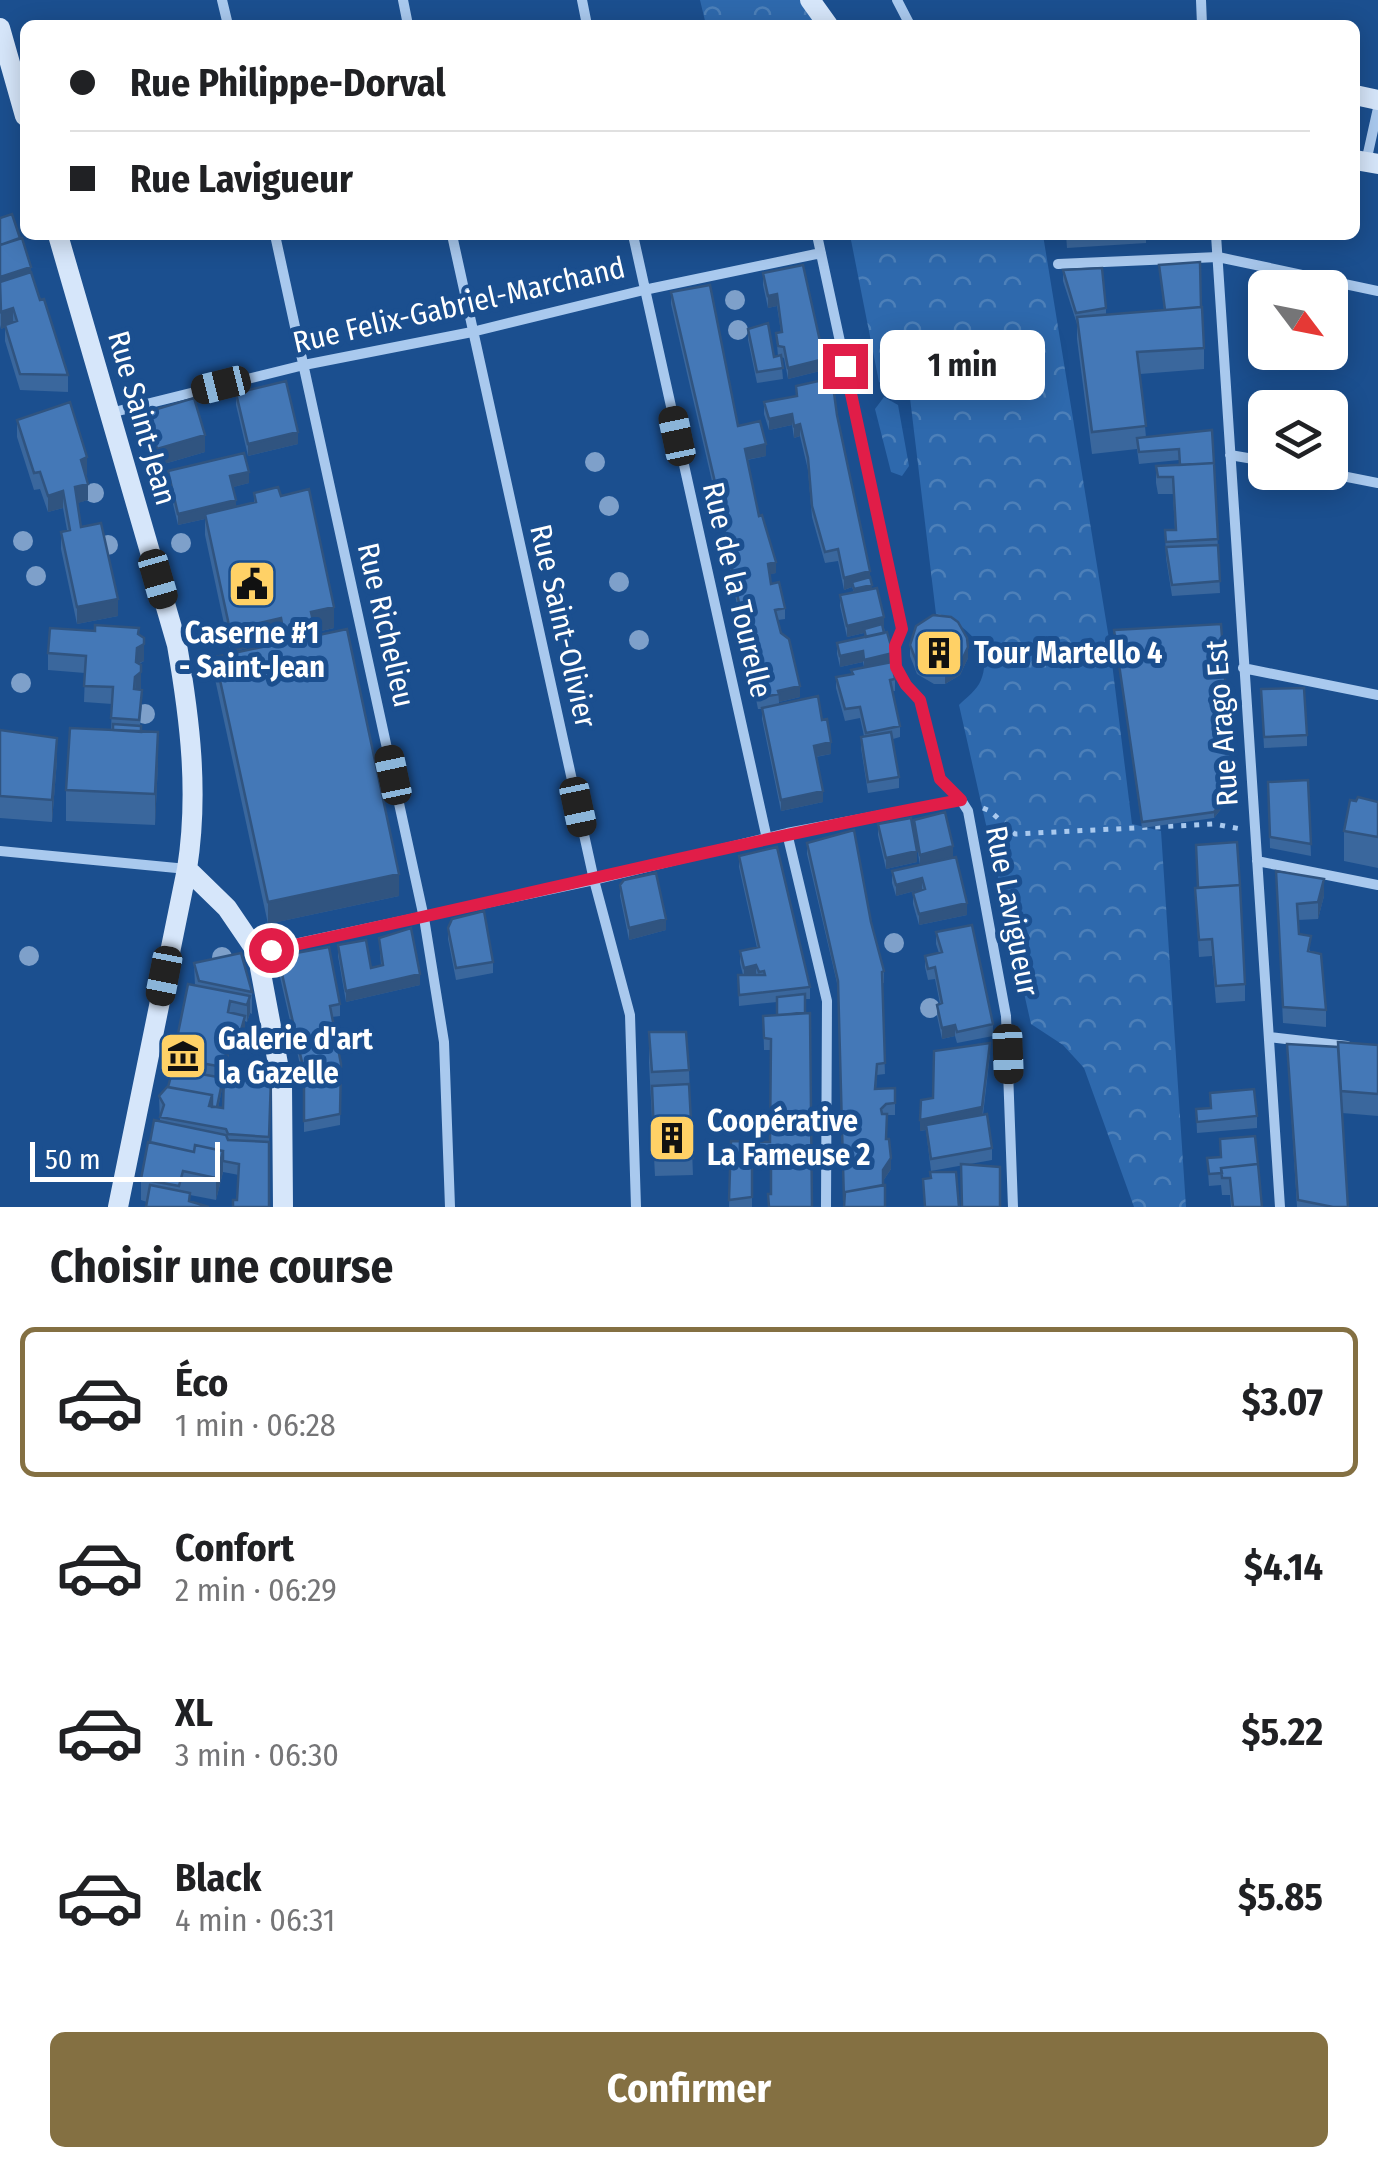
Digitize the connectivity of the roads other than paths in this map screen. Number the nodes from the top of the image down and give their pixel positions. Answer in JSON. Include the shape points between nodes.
{"nodes":[{"id":1,"x":0,"y":28,"type":"edge"},
{"id":2,"x":20,"y":98,"type":"edge"},
{"id":3,"x":1378,"y":108,"type":"edge"},
{"id":4,"x":1366,"y":162,"type":"edge"},
{"id":5,"x":59,"y":240,"type":"edge"},
{"id":6,"x":276,"y":240,"type":"edge"},
{"id":7,"x":453,"y":240,"type":"edge"},
{"id":8,"x":633,"y":240,"type":"edge"},
{"id":9,"x":818,"y":240,"type":"edge"},
{"id":10,"x":1216,"y":240,"type":"edge"},
{"id":11,"x":821,"y":253,"type":"junction"},
{"id":12,"x":1218,"y":257,"type":"junction"},
{"id":13,"x":1058,"y":264,"type":"dead end"},
{"id":14,"x":644,"y":290,"type":"junction"},
{"id":15,"x":1378,"y":291,"type":"edge"},
{"id":16,"x":472,"y":332,"type":"junction"},
{"id":17,"x":304,"y":365,"type":"junction"},
{"id":18,"x":109,"y":414,"type":"junction"},
{"id":19,"x":1230,"y":455,"type":"junction"},
{"id":20,"x":1248,"y":459,"type":"edge"},
{"id":21,"x":1348,"y":477,"type":"edge"},
{"id":22,"x":1378,"y":483,"type":"edge"},
{"id":23,"x":1243,"y":668,"type":"junction"},
{"id":24,"x":1378,"y":695,"type":"edge"},
{"id":25,"x":961,"y":800,"type":"junction"},
{"id":26,"x":787,"y":833,"type":"junction"},
{"id":27,"x":767,"y":838,"type":"junction"},
{"id":28,"x":0,"y":851,"type":"edge"},
{"id":29,"x":1257,"y":862,"type":"junction"},
{"id":30,"x":187,"y":868,"type":"junction"},
{"id":31,"x":594,"y":880,"type":"junction"},
{"id":32,"x":1378,"y":885,"type":"edge"},
{"id":33,"x":424,"y":918,"type":"junction"},
{"id":34,"x":257,"y":952,"type":"junction"},
{"id":35,"x":1269,"y":1037,"type":"junction"},
{"id":36,"x":1360,"y":1047,"type":"edge"},
{"id":37,"x":118,"y":1207,"type":"edge"},
{"id":38,"x":283,"y":1207,"type":"edge"},
{"id":39,"x":450,"y":1207,"type":"edge"},
{"id":40,"x":636,"y":1207,"type":"edge"},
{"id":41,"x":826,"y":1207,"type":"edge"},
{"id":42,"x":1012,"y":1207,"type":"edge"},
{"id":43,"x":1280,"y":1207,"type":"edge"}],
"edges":[{"from":1,"to":2,"type":"main road"},
{"from":3,"to":4,"type":"street"},
{"from":5,"to":18,"type":"main road","name":"Rue Saint-Jean"},
{"from":6,"to":17,"type":"street","name":"Rue Richelieu"},
{"from":7,"to":16,"type":"street","name":"Rue Saint-Olivier"},
{"from":8,"to":14,"type":"street","name":"Rue de la Tourelle"},
{"from":9,"to":11,"type":"street","name":"Rue Lavigueur"},
{"from":10,"to":12,"type":"street","name":"Rue Arago Est"},
{"from":11,"to":14,"type":"street","name":"Rue Felix-Gabriel-Marchand"},
{"from":11,"to":25,"type":"street","name":"Rue Lavigueur","via":[[902,629],[896,667],[920,700],[940,779]]},
{"from":12,"to":13,"type":"street"},
{"from":12,"to":15,"type":"street"},
{"from":12,"to":19,"type":"street","name":"Rue Arago Est"},
{"from":14,"to":16,"type":"street","name":"Rue Felix-Gabriel-Marchand"},
{"from":14,"to":27,"type":"street","name":"Rue de la Tourelle"},
{"from":16,"to":17,"type":"street","name":"Rue Felix-Gabriel-Marchand"},
{"from":16,"to":31,"type":"street","name":"Rue Saint-Olivier"},
{"from":17,"to":18,"type":"street","name":"Rue Felix-Gabriel-Marchand"},
{"from":17,"to":33,"type":"street","name":"Rue Richelieu"},
{"from":18,"to":30,"type":"main road","name":"Rue Saint-Jean","via":[[189,715],[194,824]]},
{"from":19,"to":20,"type":"street"},
{"from":19,"to":23,"type":"street","name":"Rue Arago Est"},
{"from":21,"to":22,"type":"street"},
{"from":23,"to":24,"type":"street"},
{"from":23,"to":29,"type":"street","name":"Rue Arago Est"},
{"from":25,"to":26,"type":"street"},
{"from":25,"to":42,"type":"street","name":"Rue Lavigueur","via":[[1006,1016]]},
{"from":26,"to":27,"type":"street"},
{"from":26,"to":41,"type":"street","via":[[828,1001]]},
{"from":27,"to":31,"type":"street"},
{"from":28,"to":30,"type":"street"},
{"from":29,"to":32,"type":"street"},
{"from":29,"to":35,"type":"street","name":"Rue Arago Est"},
{"from":30,"to":34,"type":"main road","via":[[227,908]]},
{"from":30,"to":37,"type":"main road","name":"Rue Saint-Jean"},
{"from":31,"to":33,"type":"street"},
{"from":31,"to":40,"type":"street","name":"Rue Saint-Olivier","via":[[630,1016]]},
{"from":33,"to":34,"type":"street"},
{"from":33,"to":39,"type":"street","name":"Rue Richelieu","via":[[444,1042]]},
{"from":34,"to":38,"type":"main road","via":[[282,1085]]},
{"from":35,"to":36,"type":"street"},
{"from":35,"to":43,"type":"street","name":"Rue Arago Est"}]}
